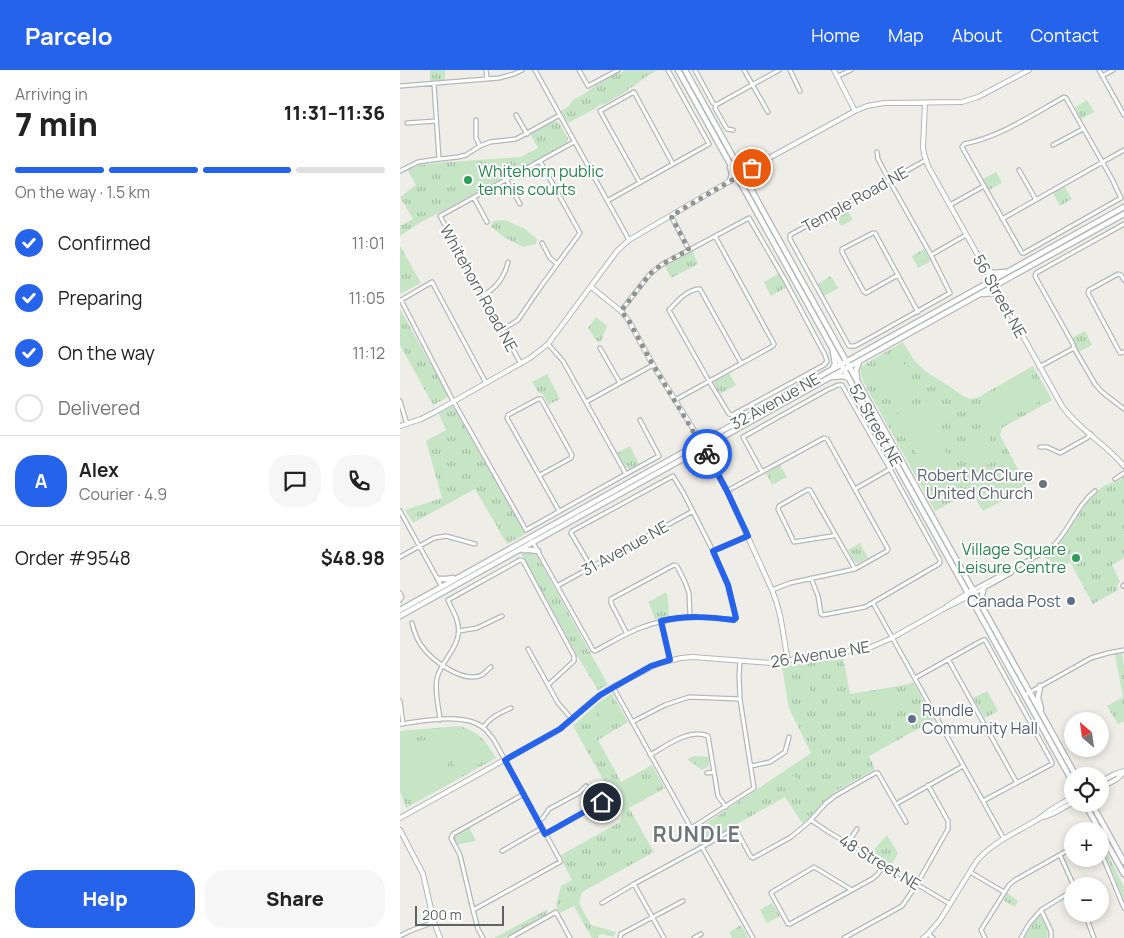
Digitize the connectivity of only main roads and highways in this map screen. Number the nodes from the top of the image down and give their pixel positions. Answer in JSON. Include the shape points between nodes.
{"nodes":[{"id":1,"x":678,"y":70,"type":"edge"},
{"id":2,"x":685,"y":70,"type":"edge"},
{"id":3,"x":730,"y":163,"type":"junction"},
{"id":4,"x":752,"y":168,"type":"road end"},
{"id":5,"x":730,"y":181,"type":"road end"},
{"id":6,"x":753,"y":193,"type":"junction"},
{"id":7,"x":1124,"y":207,"type":"edge"},
{"id":8,"x":1124,"y":214,"type":"edge"},
{"id":9,"x":986,"y":271,"type":"road end"},
{"id":10,"x":1007,"y":272,"type":"junction"},
{"id":11,"x":979,"y":295,"type":"junction"},
{"id":12,"x":999,"y":295,"type":"road end"},
{"id":13,"x":831,"y":346,"type":"junction"},
{"id":14,"x":841,"y":352,"type":"junction"},
{"id":15,"x":862,"y":353,"type":"junction"},
{"id":16,"x":859,"y":361,"type":"junction"},
{"id":17,"x":845,"y":365,"type":"junction"},
{"id":18,"x":833,"y":368,"type":"junction"},
{"id":19,"x":828,"y":378,"type":"junction"},
{"id":20,"x":849,"y":378,"type":"junction"},
{"id":21,"x":858,"y":382,"type":"junction"},
{"id":22,"x":718,"y":432,"type":"junction"},
{"id":23,"x":697,"y":436,"type":"road end"},
{"id":24,"x":538,"y":551,"type":"road end"},
{"id":25,"x":514,"y":553,"type":"junction"},
{"id":26,"x":460,"y":576,"type":"junction"},
{"id":27,"x":438,"y":579,"type":"road end"},
{"id":28,"x":984,"y":587,"type":"road end"},
{"id":29,"x":443,"y":589,"type":"junction"},
{"id":30,"x":971,"y":593,"type":"junction"},
{"id":31,"x":983,"y":609,"type":"junction"},
{"id":32,"x":400,"y":610,"type":"edge"},
{"id":33,"x":400,"y":616,"type":"edge"},
{"id":34,"x":1040,"y":686,"type":"road end"},
{"id":35,"x":1027,"y":694,"type":"junction"},
{"id":36,"x":1041,"y":713,"type":"junction"},
{"id":37,"x":1065,"y":767,"type":"edge"},
{"id":38,"x":1071,"y":767,"type":"edge"},
{"id":39,"x":1089,"y":812,"type":"edge"},
{"id":40,"x":1096,"y":812,"type":"edge"},
{"id":41,"x":1124,"y":862,"type":"edge"},
{"id":42,"x":1124,"y":874,"type":"edge"}],
"edges":[{"from":1,"to":3,"type":"main road","name":"52 Street NE"},
{"from":2,"to":6,"type":"main road","name":"52 Street NE"},
{"from":3,"to":5,"type":"main road"},
{"from":3,"to":13,"type":"main road","name":"52 Street NE"},
{"from":4,"to":6,"type":"main road"},
{"from":6,"to":14,"type":"main road","name":"52 Street NE"},
{"from":7,"to":10,"type":"main road","name":"32 Avenue NE"},
{"from":8,"to":11,"type":"main road","name":"32 Avenue NE"},
{"from":9,"to":10,"type":"main road"},
{"from":10,"to":15,"type":"main road","name":"32 Avenue NE"},
{"from":11,"to":12,"type":"main road"},
{"from":11,"to":16,"type":"main road","name":"32 Avenue NE"},
{"from":13,"to":17,"type":"main road","name":"52 Street NE"},
{"from":13,"to":18,"type":"main road"},
{"from":14,"to":15,"type":"main road"},
{"from":14,"to":17,"type":"main road","name":"52 Street NE"},
{"from":15,"to":17,"type":"main road","name":"32 Avenue NE"},
{"from":16,"to":17,"type":"main road","name":"32 Avenue NE"},
{"from":16,"to":21,"type":"main road","via":[[856,370]]},
{"from":17,"to":18,"type":"main road","name":"32 Avenue NE"},
{"from":17,"to":19,"type":"main road","name":"32 Avenue NE"},
{"from":17,"to":20,"type":"main road","name":"52 Street NE"},
{"from":17,"to":21,"type":"main road","name":"52 Street NE"},
{"from":18,"to":22,"type":"main road","name":"32 Avenue NE"},
{"from":19,"to":20,"type":"main road"},
{"from":19,"to":25,"type":"main road","name":"32 Avenue NE"},
{"from":20,"to":30,"type":"main road","name":"52 Street NE"},
{"from":21,"to":30,"type":"main road","name":"52 Street NE"},
{"from":22,"to":23,"type":"main road"},
{"from":22,"to":26,"type":"main road","name":"32 Avenue NE"},
{"from":24,"to":25,"type":"main road"},
{"from":25,"to":29,"type":"main road","name":"32 Avenue NE"},
{"from":26,"to":27,"type":"main road"},
{"from":26,"to":29,"type":"main road","name":"32 Avenue NE"},
{"from":28,"to":31,"type":"main road"},
{"from":29,"to":32,"type":"main road","name":"32 Avenue NE"},
{"from":29,"to":33,"type":"main road","name":"32 Avenue NE"},
{"from":30,"to":31,"type":"main road","name":"52 Street NE"},
{"from":30,"to":35,"type":"main road","name":"52 Street NE"},
{"from":31,"to":35,"type":"main road","name":"52 Street NE"},
{"from":34,"to":36,"type":"main road"},
{"from":35,"to":36,"type":"main road","name":"52 Street NE"},
{"from":35,"to":37,"type":"main road","name":"52 Street NE"},
{"from":36,"to":38,"type":"main road","name":"52 Street NE"},
{"from":39,"to":42,"type":"main road"},
{"from":40,"to":41,"type":"main road"}]}
